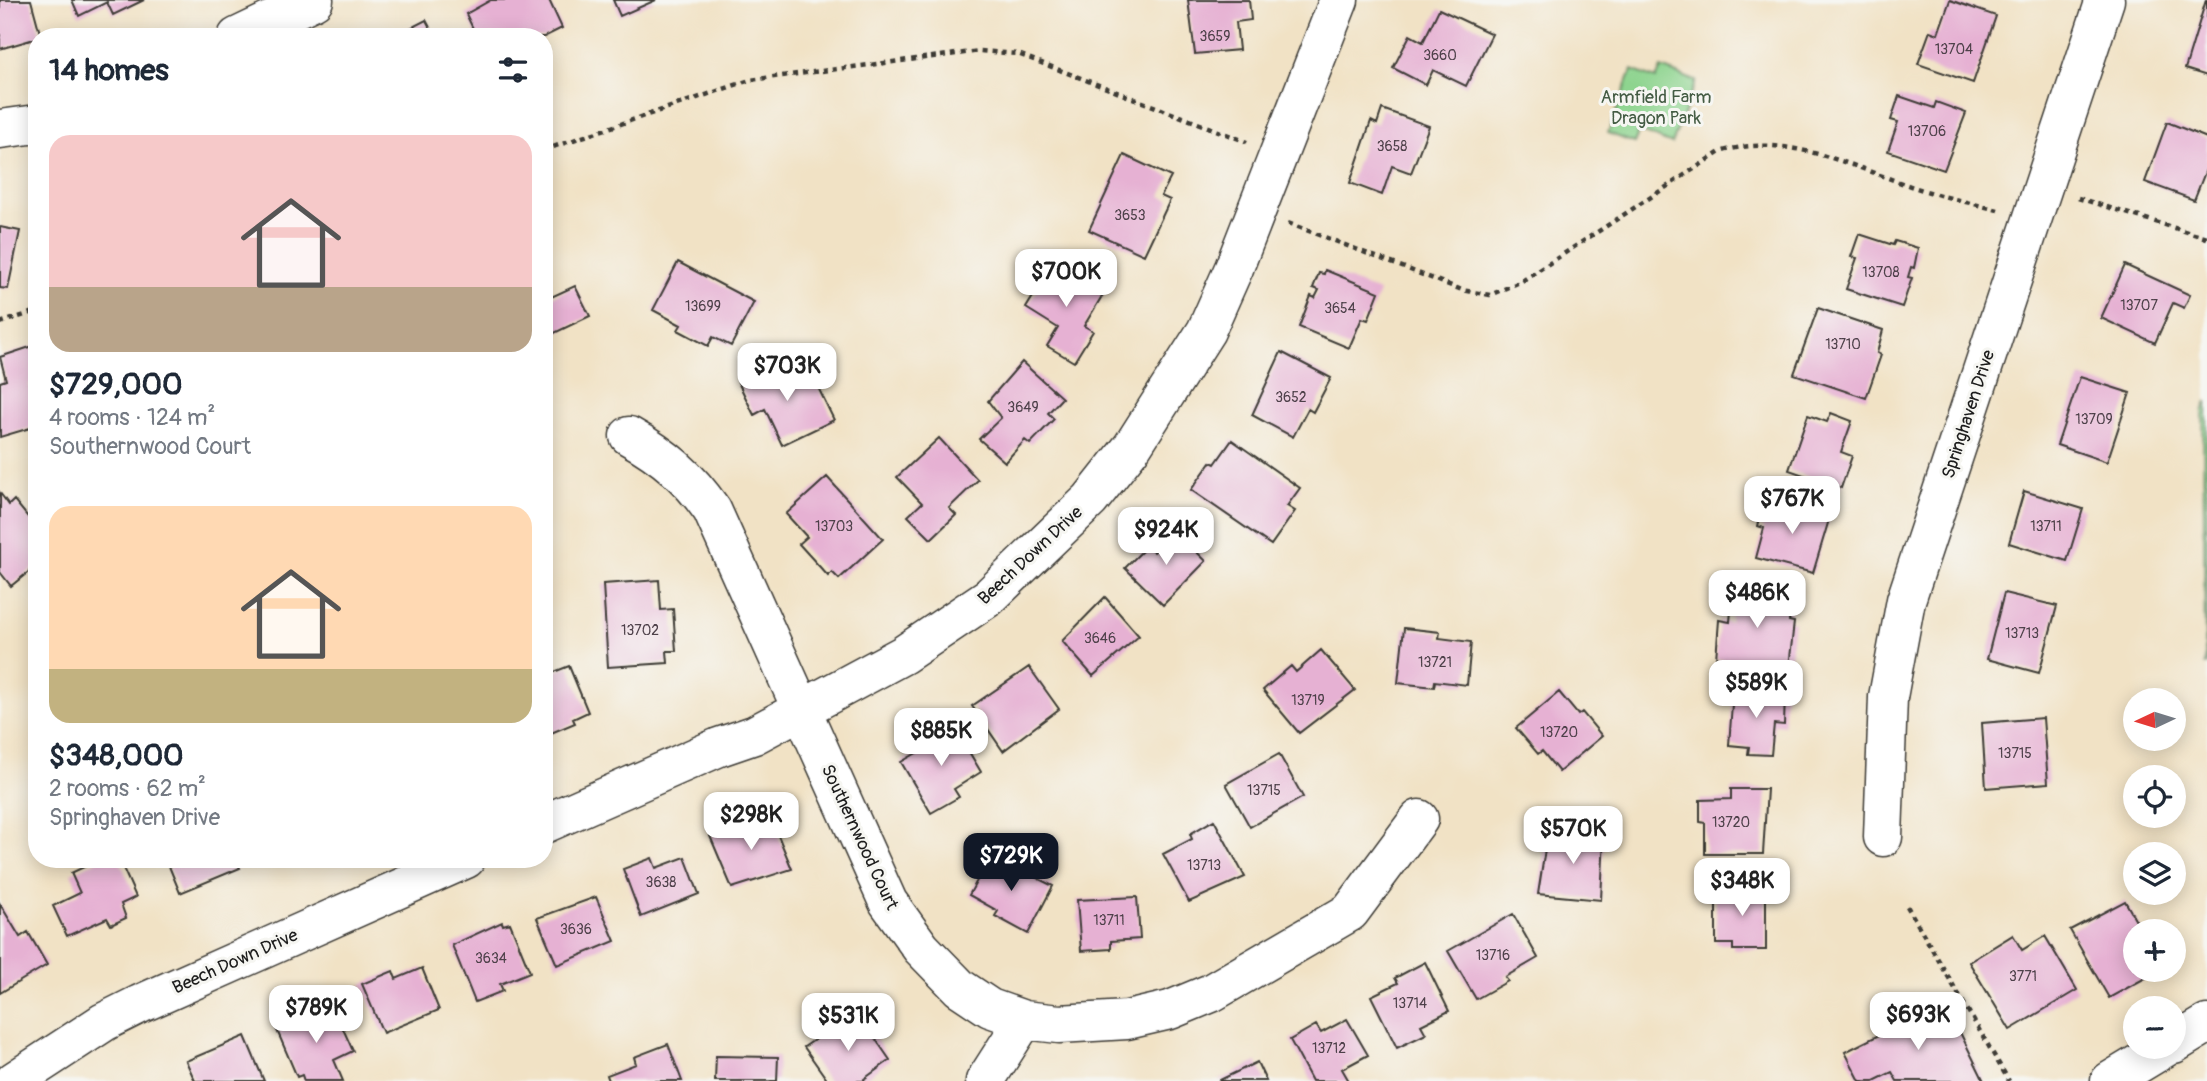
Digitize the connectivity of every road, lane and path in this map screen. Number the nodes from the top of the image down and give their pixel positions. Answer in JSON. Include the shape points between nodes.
{"nodes":[{"id":1,"x":314,"y":0,"type":"edge"},
{"id":2,"x":1339,"y":0,"type":"edge"},
{"id":3,"x":2105,"y":0,"type":"edge"},
{"id":4,"x":256,"y":28,"type":"edge"},
{"id":5,"x":28,"y":125,"type":"edge"},
{"id":6,"x":0,"y":129,"type":"edge"},
{"id":7,"x":553,"y":147,"type":"edge"},
{"id":8,"x":1242,"y":153,"type":"dead end"},
{"id":9,"x":2040,"y":197,"type":"junction"},
{"id":10,"x":1256,"y":212,"type":"junction"},
{"id":11,"x":2207,"y":238,"type":"edge"},
{"id":12,"x":28,"y":314,"type":"edge"},
{"id":13,"x":0,"y":323,"type":"edge"},
{"id":14,"x":629,"y":436,"type":"dead end"},
{"id":15,"x":802,"y":709,"type":"junction"},
{"id":16,"x":1419,"y":819,"type":"dead end"},
{"id":17,"x":553,"y":820,"type":"edge"},
{"id":18,"x":1882,"y":837,"type":"dead end"},
{"id":19,"x":446,"y":868,"type":"edge"},
{"id":20,"x":1907,"y":906,"type":"dead end"},
{"id":21,"x":1024,"y":1020,"type":"junction"},
{"id":22,"x":2207,"y":1024,"type":"edge"},
{"id":23,"x":2186,"y":1037,"type":"edge"},
{"id":24,"x":2146,"y":1059,"type":"edge"},
{"id":25,"x":14,"y":1081,"type":"edge"},
{"id":26,"x":985,"y":1081,"type":"edge"},
{"id":27,"x":2009,"y":1081,"type":"edge"},
{"id":28,"x":2110,"y":1081,"type":"edge"}],
"edges":[{"from":1,"to":4,"type":"street"},
{"from":2,"to":10,"type":"street","name":"Beech Down Drive"},
{"from":3,"to":9,"type":"street","name":"Springhaven Drive"},
{"from":5,"to":6,"type":"street"},
{"from":7,"to":8,"type":"path","via":[[750,80],[980,51],[1018,54],[1247,141]]},
{"from":9,"to":10,"type":"path","via":[[2002,211],[1796,147],[1740,146],[1720,152],[1522,281],[1490,295],[1462,290]]},
{"from":9,"to":11,"type":"path","via":[[2080,198]]},
{"from":9,"to":18,"type":"street","name":"Springhaven Drive","via":[[1906,600],[1888,697]]},
{"from":10,"to":15,"type":"street","name":"Beech Down Drive","via":[[1199,342],[1132,447],[1090,500],[989,597],[903,655]]},
{"from":12,"to":13,"type":"path"},
{"from":14,"to":15,"type":"street","name":"Southernwood Court","via":[[660,453],[691,480],[712,510]]},
{"from":15,"to":17,"type":"street","name":"Beech Down Drive","via":[[754,735]]},
{"from":15,"to":21,"type":"street","name":"Southernwood Court","via":[[867,860],[903,927],[960,988],[990,1008]]},
{"from":16,"to":21,"type":"street","name":"Southernwood Court","via":[[1350,912],[1211,993],[1170,1010],[1127,1020],[1059,1024]]},
{"from":19,"to":25,"type":"street","name":"Beech Down Drive","via":[[140,1003]]},
{"from":20,"to":27,"type":"path"},
{"from":21,"to":26,"type":"street"},
{"from":22,"to":23,"type":"street"},
{"from":24,"to":28,"type":"street"}]}
